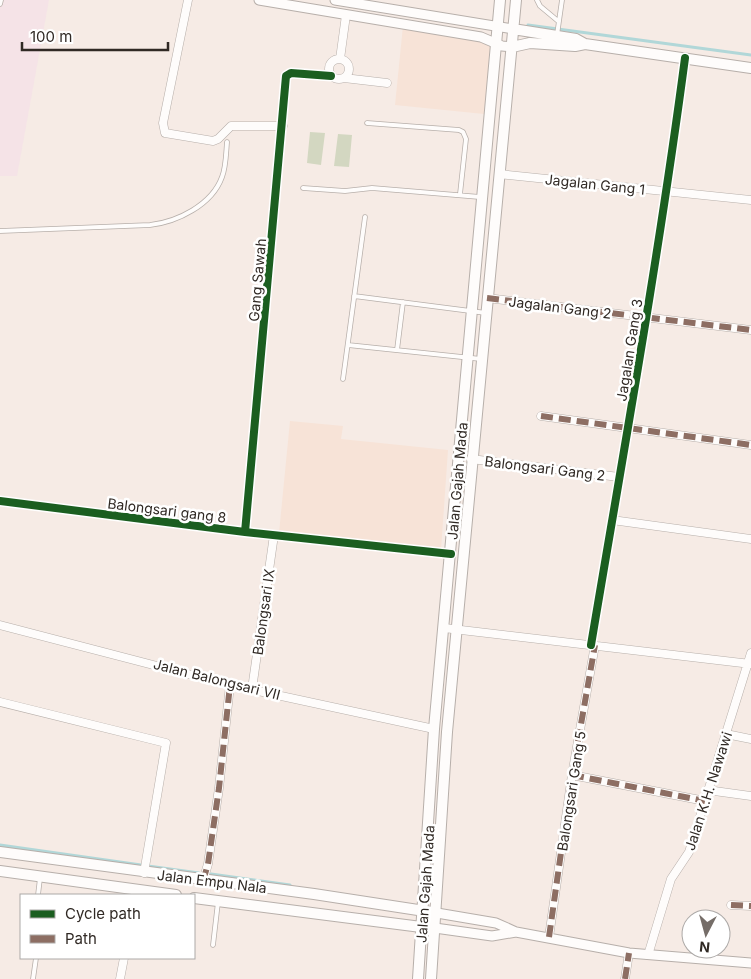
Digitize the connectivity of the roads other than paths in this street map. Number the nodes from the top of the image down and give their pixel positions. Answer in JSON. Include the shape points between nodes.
{"nodes":[{"id":1,"x":1,"y":0,"type":"edge"},
{"id":2,"x":188,"y":0,"type":"edge"},
{"id":3,"x":259,"y":0,"type":"edge"},
{"id":4,"x":335,"y":0,"type":"edge"},
{"id":5,"x":500,"y":0,"type":"edge"},
{"id":6,"x":516,"y":0,"type":"edge"},
{"id":7,"x":537,"y":0,"type":"edge"},
{"id":8,"x":562,"y":0,"type":"edge"},
{"id":9,"x":0,"y":4,"type":"edge"},
{"id":10,"x":303,"y":4,"type":"edge"},
{"id":11,"x":346,"y":15,"type":"junction"},
{"id":12,"x":558,"y":22,"type":"junction"},
{"id":13,"x":497,"y":26,"type":"junction"},
{"id":14,"x":513,"y":28,"type":"junction"},
{"id":15,"x":557,"y":34,"type":"junction"},
{"id":16,"x":495,"y":42,"type":"junction"},
{"id":17,"x":585,"y":44,"type":"junction"},
{"id":18,"x":512,"y":47,"type":"junction"},
{"id":19,"x":685,"y":58,"type":"junction"},
{"id":20,"x":340,"y":59,"type":"junction"},
{"id":21,"x":751,"y":68,"type":"edge"},
{"id":22,"x":331,"y":76,"type":"junction"},
{"id":23,"x":344,"y":78,"type":"junction"},
{"id":24,"x":387,"y":83,"type":"dead end"},
{"id":25,"x":367,"y":122,"type":"dead end"},
{"id":26,"x":283,"y":126,"type":"junction"},
{"id":27,"x":227,"y":142,"type":"dead end"},
{"id":28,"x":498,"y":174,"type":"junction"},
{"id":29,"x":304,"y":188,"type":"dead end"},
{"id":30,"x":668,"y":191,"type":"junction"},
{"id":31,"x":460,"y":194,"type":"junction"},
{"id":32,"x":483,"y":197,"type":"junction"},
{"id":33,"x":751,"y":200,"type":"edge"},
{"id":34,"x":365,"y":217,"type":"dead end"},
{"id":35,"x":0,"y":231,"type":"edge"},
{"id":36,"x":354,"y":296,"type":"junction"},
{"id":37,"x":487,"y":298,"type":"junction"},
{"id":38,"x":403,"y":302,"type":"junction"},
{"id":39,"x":472,"y":311,"type":"junction"},
{"id":40,"x":486,"y":313,"type":"junction"},
{"id":41,"x":647,"y":317,"type":"junction"},
{"id":42,"x":751,"y":330,"type":"edge"},
{"id":43,"x":348,"y":345,"type":"junction"},
{"id":44,"x":397,"y":350,"type":"junction"},
{"id":45,"x":467,"y":358,"type":"junction"},
{"id":46,"x":481,"y":359,"type":"junction"},
{"id":47,"x":343,"y":379,"type":"dead end"},
{"id":48,"x":541,"y":416,"type":"dead end"},
{"id":49,"x":629,"y":427,"type":"junction"},
{"id":50,"x":751,"y":445,"type":"edge"},
{"id":51,"x":471,"y":459,"type":"junction"},
{"id":52,"x":619,"y":477,"type":"junction"},
{"id":53,"x":0,"y":502,"type":"edge"},
{"id":54,"x":612,"y":520,"type":"junction"},
{"id":55,"x":245,"y":532,"type":"junction"},
{"id":56,"x":274,"y":535,"type":"junction"},
{"id":57,"x":452,"y":539,"type":"junction"},
{"id":58,"x":751,"y":539,"type":"edge"},
{"id":59,"x":464,"y":540,"type":"junction"},
{"id":60,"x":451,"y":554,"type":"junction"},
{"id":61,"x":0,"y":625,"type":"edge"},
{"id":62,"x":444,"y":628,"type":"junction"},
{"id":63,"x":456,"y":629,"type":"junction"},
{"id":64,"x":593,"y":645,"type":"junction"},
{"id":65,"x":751,"y":653,"type":"edge"},
{"id":66,"x":750,"y":664,"type":"edge"},
{"id":67,"x":230,"y":684,"type":"junction"},
{"id":68,"x":252,"y":689,"type":"junction"},
{"id":69,"x":0,"y":702,"type":"edge"},
{"id":70,"x":434,"y":729,"type":"junction"},
{"id":71,"x":726,"y":734,"type":"junction"},
{"id":72,"x":751,"y":739,"type":"edge"},
{"id":73,"x":572,"y":774,"type":"junction"},
{"id":74,"x":707,"y":790,"type":"junction"},
{"id":75,"x":751,"y":796,"type":"edge"},
{"id":76,"x":705,"y":801,"type":"junction"},
{"id":77,"x":0,"y":852,"type":"edge"},
{"id":78,"x":88,"y":865,"type":"junction"},
{"id":79,"x":144,"y":870,"type":"junction"},
{"id":80,"x":0,"y":871,"type":"edge"},
{"id":81,"x":40,"y":876,"type":"junction"},
{"id":82,"x":203,"y":881,"type":"junction"},
{"id":83,"x":85,"y":883,"type":"junction"},
{"id":84,"x":134,"y":892,"type":"edge"},
{"id":85,"x":38,"y":894,"type":"edge"},
{"id":86,"x":162,"y":894,"type":"edge"},
{"id":87,"x":195,"y":898,"type":"edge"},
{"id":88,"x":218,"y":901,"type":"junction"},
{"id":89,"x":730,"y":905,"type":"dead end"},
{"id":90,"x":751,"y":906,"type":"edge"},
{"id":91,"x":424,"y":911,"type":"junction"},
{"id":92,"x":436,"y":913,"type":"junction"},
{"id":93,"x":423,"y":927,"type":"junction"},
{"id":94,"x":435,"y":928,"type":"junction"},
{"id":95,"x":516,"y":932,"type":"junction"},
{"id":96,"x":550,"y":937,"type":"junction"},
{"id":97,"x":213,"y":944,"type":"dead end"},
{"id":98,"x":629,"y":953,"type":"junction"},
{"id":99,"x":648,"y":955,"type":"junction"},
{"id":100,"x":36,"y":959,"type":"edge"},
{"id":101,"x":124,"y":959,"type":"edge"},
{"id":102,"x":751,"y":964,"type":"edge"},
{"id":103,"x":33,"y":979,"type":"edge"},
{"id":104,"x":120,"y":979,"type":"edge"},
{"id":105,"x":418,"y":979,"type":"edge"},
{"id":106,"x":431,"y":979,"type":"edge"},
{"id":107,"x":625,"y":979,"type":"edge"}],
"edges":[{"from":1,"to":9,"type":"lane"},
{"from":2,"to":26,"type":"street","via":[[164,123],[165,132],[213,141],[231,126]]},
{"from":3,"to":10,"type":"street"},
{"from":4,"to":13,"type":"street"},
{"from":5,"to":13,"type":"main road","name":"Jalan Gajah Mada"},
{"from":6,"to":14,"type":"main road","name":"Jalan Gajah Mada"},
{"from":7,"to":12,"type":"lane"},
{"from":8,"to":12,"type":"lane"},
{"from":10,"to":11,"type":"street"},
{"from":11,"to":16,"type":"street","via":[[481,36]]},
{"from":11,"to":20,"type":"street"},
{"from":12,"to":15,"type":"lane"},
{"from":13,"to":14,"type":"street"},
{"from":13,"to":16,"type":"main road","name":"Jalan Gajah Mada"},
{"from":14,"to":15,"type":"main road"},
{"from":14,"to":18,"type":"main road","name":"Jalan Gajah Mada"},
{"from":15,"to":17,"type":"main road"},
{"from":16,"to":18,"type":"street"},
{"from":16,"to":32,"type":"main road","name":"Jalan Gajah Mada"},
{"from":17,"to":18,"type":"main road","via":[[530,43]]},
{"from":17,"to":19,"type":"main road"},
{"from":18,"to":28,"type":"main road","name":"Jalan Gajah Mada"},
{"from":19,"to":21,"type":"main road"},
{"from":19,"to":30,"type":"street","name":"Jagalan Gang 3"},
{"from":20,"to":22,"type":"street","via":[[329,66]]},
{"from":20,"to":23,"type":"street","via":[[349,66]]},
{"from":22,"to":23,"type":"street","via":[[338,80]]},
{"from":22,"to":26,"type":"street","name":"Gang Sawah","via":[[287,75]]},
{"from":23,"to":24,"type":"street"},
{"from":25,"to":31,"type":"lane","via":[[464,132]]},
{"from":26,"to":55,"type":"street","name":"Gang Sawah"},
{"from":27,"to":35,"type":"lane","via":[[220,182],[200,206],[174,220],[150,225]]},
{"from":28,"to":30,"type":"street","name":"Jagalan Gang 1"},
{"from":28,"to":37,"type":"main road","name":"Jalan Gajah Mada"},
{"from":29,"to":31,"type":"lane","via":[[345,191],[372,188]]},
{"from":30,"to":33,"type":"street","name":"Jagalan Gang 1"},
{"from":30,"to":41,"type":"street","name":"Jagalan Gang 3"},
{"from":31,"to":32,"type":"lane"},
{"from":32,"to":39,"type":"main road","name":"Jalan Gajah Mada"},
{"from":34,"to":36,"type":"lane"},
{"from":36,"to":38,"type":"lane"},
{"from":36,"to":43,"type":"lane"},
{"from":37,"to":40,"type":"main road","name":"Jalan Gajah Mada"},
{"from":37,"to":41,"type":"street","name":"Jagalan Gang 2"},
{"from":38,"to":39,"type":"lane"},
{"from":38,"to":44,"type":"lane"},
{"from":39,"to":40,"type":"lane"},
{"from":39,"to":45,"type":"main road","name":"Jalan Gajah Mada"},
{"from":40,"to":46,"type":"main road","name":"Jalan Gajah Mada"},
{"from":41,"to":42,"type":"street","name":"Jagalan Gang 2"},
{"from":41,"to":49,"type":"street","name":"Jagalan Gang 3"},
{"from":43,"to":44,"type":"lane"},
{"from":43,"to":47,"type":"lane"},
{"from":44,"to":45,"type":"lane"},
{"from":45,"to":46,"type":"lane"},
{"from":45,"to":57,"type":"main road","name":"Jalan Gajah Mada"},
{"from":46,"to":51,"type":"main road","name":"Jalan Gajah Mada"},
{"from":48,"to":49,"type":"street"},
{"from":49,"to":50,"type":"street"},
{"from":49,"to":52,"type":"street","name":"Jagalan Gang 3"},
{"from":51,"to":52,"type":"street","name":"Balongsari Gang 2"},
{"from":51,"to":59,"type":"main road","name":"Jalan Gajah Mada"},
{"from":52,"to":54,"type":"street","name":"Jagalan Gang 3"},
{"from":53,"to":55,"type":"street","name":"Balongsari gang 8"},
{"from":54,"to":58,"type":"street"},
{"from":54,"to":64,"type":"street","name":"Jagalan Gang 3"},
{"from":55,"to":56,"type":"street","name":"Balongsari gang 8"},
{"from":56,"to":60,"type":"street","name":"Balongsari gang 8"},
{"from":56,"to":68,"type":"street","name":"Balongsari IX"},
{"from":57,"to":59,"type":"main road"},
{"from":57,"to":60,"type":"main road","name":"Jalan Gajah Mada"},
{"from":59,"to":63,"type":"main road","name":"Jalan Gajah Mada"},
{"from":60,"to":62,"type":"main road","name":"Jalan Gajah Mada"},
{"from":61,"to":67,"type":"street","name":"Jalan Balongsari VII"},
{"from":62,"to":63,"type":"street"},
{"from":62,"to":70,"type":"main road","name":"Jalan Gajah Mada"},
{"from":63,"to":64,"type":"street"},
{"from":63,"to":92,"type":"main road","name":"Jalan Gajah Mada"},
{"from":64,"to":66,"type":"street"},
{"from":64,"to":73,"type":"street","name":"Balongsari Gang 5"},
{"from":65,"to":66,"type":"street","name":"Jalan K.H. Nawawi"},
{"from":66,"to":71,"type":"street","name":"Jalan K.H. Nawawi"},
{"from":67,"to":68,"type":"street","name":"Jalan Balongsari VII"},
{"from":67,"to":82,"type":"street","via":[[219,788]]},
{"from":68,"to":70,"type":"street","name":"Jalan Balongsari VII"},
{"from":69,"to":79,"type":"street","via":[[166,743]]},
{"from":70,"to":91,"type":"main road","name":"Jalan Gajah Mada"},
{"from":71,"to":72,"type":"street"},
{"from":71,"to":74,"type":"street","name":"Jalan K.H. Nawawi"},
{"from":73,"to":76,"type":"street"},
{"from":73,"to":96,"type":"street","name":"Balongsari Gang 5"},
{"from":74,"to":75,"type":"street"},
{"from":74,"to":76,"type":"street","name":"Jalan K.H. Nawawi"},
{"from":76,"to":99,"type":"street","name":"Jalan K.H. Nawawi","via":[[689,852],[671,879]]},
{"from":77,"to":78,"type":"main road","name":"Jalan Empu Nala"},
{"from":78,"to":79,"type":"main road","name":"Jalan Empu Nala"},
{"from":78,"to":83,"type":"main road"},
{"from":79,"to":82,"type":"main road","name":"Jalan Empu Nala"},
{"from":80,"to":81,"type":"main road","name":"Jalan Empu Nala"},
{"from":81,"to":83,"type":"main road","name":"Jalan Empu Nala"},
{"from":81,"to":85,"type":"lane"},
{"from":82,"to":91,"type":"main road","name":"Jalan Empu Nala"},
{"from":83,"to":84,"type":"main road","name":"Jalan Empu Nala"},
{"from":84,"to":86,"type":"main road","name":"Jalan Empu Nala"},
{"from":87,"to":88,"type":"main road","name":"Jalan Empu Nala"},
{"from":88,"to":93,"type":"main road","name":"Jalan Empu Nala"},
{"from":88,"to":97,"type":"lane"},
{"from":89,"to":90,"type":"street"},
{"from":91,"to":92,"type":"main road","name":"Jalan Empu Nala"},
{"from":91,"to":93,"type":"main road","name":"Jalan Gajah Mada"},
{"from":92,"to":94,"type":"main road","name":"Jalan Gajah Mada"},
{"from":92,"to":95,"type":"street","via":[[496,923]]},
{"from":93,"to":94,"type":"main road","name":"Jalan Empu Nala"},
{"from":93,"to":105,"type":"main road","name":"Jalan Gajah Mada"},
{"from":94,"to":95,"type":"street","via":[[492,936]]},
{"from":94,"to":106,"type":"main road","name":"Jalan Gajah Mada"},
{"from":95,"to":96,"type":"street"},
{"from":96,"to":98,"type":"street"},
{"from":98,"to":99,"type":"street"},
{"from":98,"to":107,"type":"street"},
{"from":99,"to":102,"type":"street"},
{"from":100,"to":103,"type":"lane"},
{"from":101,"to":104,"type":"street"}]}
